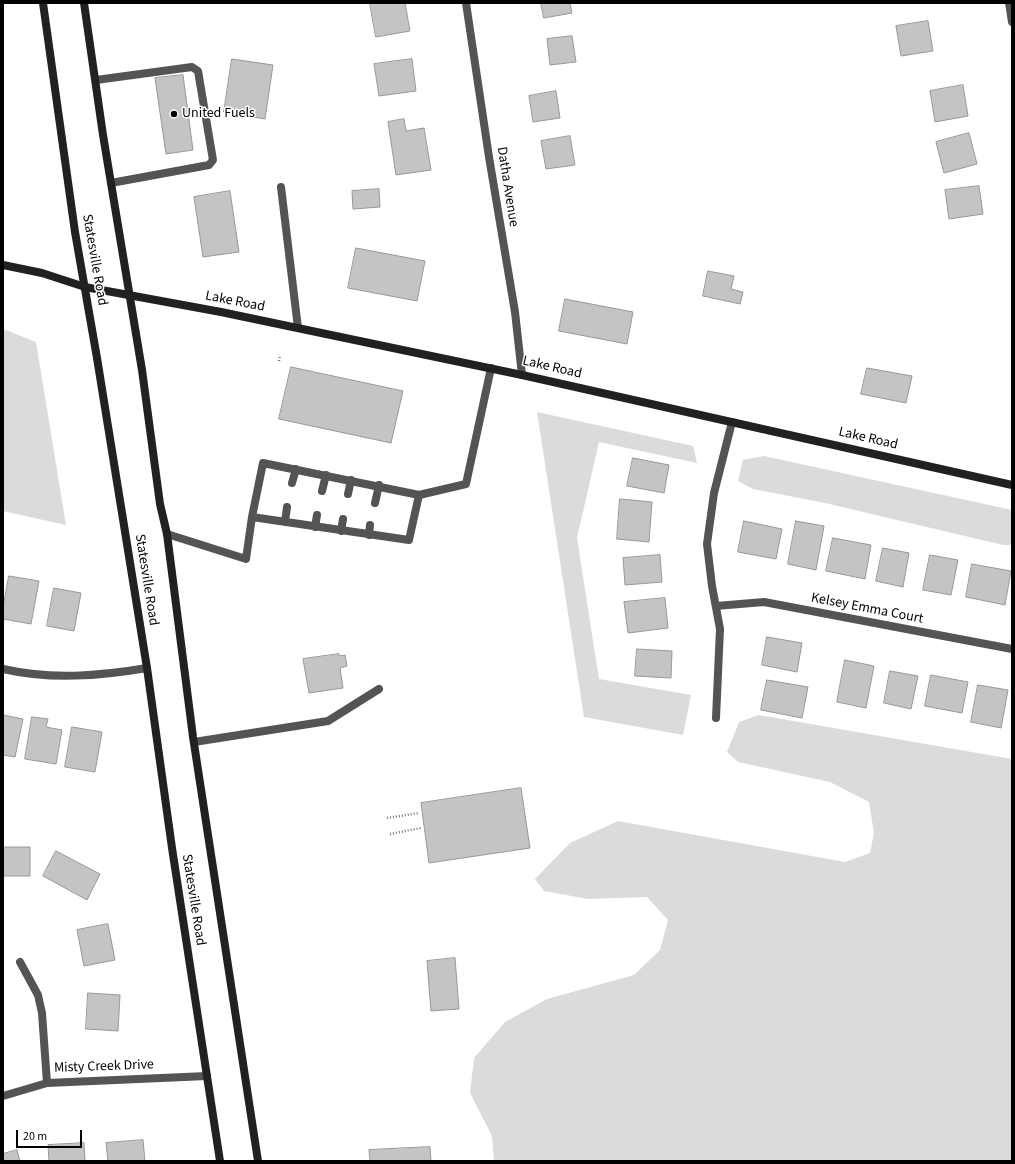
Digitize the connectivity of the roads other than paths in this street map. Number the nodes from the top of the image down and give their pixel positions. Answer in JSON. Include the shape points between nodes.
{"nodes":[{"id":1,"x":43,"y":3,"type":"edge"},
{"id":2,"x":84,"y":3,"type":"edge"},
{"id":3,"x":466,"y":3,"type":"edge"},
{"id":4,"x":1009,"y":3,"type":"edge"},
{"id":5,"x":1012,"y":22,"type":"edge"},
{"id":6,"x":96,"y":80,"type":"junction"},
{"id":7,"x":111,"y":182,"type":"junction"},
{"id":8,"x":281,"y":187,"type":"dead end"},
{"id":9,"x":3,"y":265,"type":"edge"},
{"id":10,"x":85,"y":287,"type":"junction"},
{"id":11,"x":130,"y":295,"type":"junction"},
{"id":12,"x":298,"y":328,"type":"junction"},
{"id":13,"x":491,"y":368,"type":"junction"},
{"id":14,"x":522,"y":374,"type":"junction"},
{"id":15,"x":732,"y":422,"type":"junction"},
{"id":16,"x":296,"y":469,"type":"junction"},
{"id":17,"x":326,"y":475,"type":"junction"},
{"id":18,"x":351,"y":480,"type":"junction"},
{"id":19,"x":292,"y":483,"type":"dead end"},
{"id":20,"x":379,"y":485,"type":"junction"},
{"id":21,"x":1012,"y":485,"type":"edge"},
{"id":22,"x":322,"y":491,"type":"dead end"},
{"id":23,"x":348,"y":494,"type":"dead end"},
{"id":24,"x":419,"y":494,"type":"junction"},
{"id":25,"x":374,"y":503,"type":"dead end"},
{"id":26,"x":287,"y":507,"type":"dead end"},
{"id":27,"x":317,"y":515,"type":"dead end"},
{"id":28,"x":252,"y":517,"type":"junction"},
{"id":29,"x":343,"y":519,"type":"dead end"},
{"id":30,"x":285,"y":522,"type":"junction"},
{"id":31,"x":370,"y":525,"type":"dead end"},
{"id":32,"x":315,"y":527,"type":"junction"},
{"id":33,"x":341,"y":531,"type":"junction"},
{"id":34,"x":166,"y":534,"type":"junction"},
{"id":35,"x":369,"y":535,"type":"junction"},
{"id":36,"x":716,"y":606,"type":"junction"},
{"id":37,"x":1012,"y":649,"type":"edge"},
{"id":38,"x":147,"y":668,"type":"junction"},
{"id":39,"x":3,"y":669,"type":"edge"},
{"id":40,"x":379,"y":689,"type":"dead end"},
{"id":41,"x":716,"y":718,"type":"dead end"},
{"id":42,"x":194,"y":742,"type":"junction"},
{"id":43,"x":20,"y":962,"type":"dead end"},
{"id":44,"x":207,"y":1076,"type":"junction"},
{"id":45,"x":47,"y":1083,"type":"junction"},
{"id":46,"x":3,"y":1096,"type":"edge"},
{"id":47,"x":220,"y":1161,"type":"edge"},
{"id":48,"x":258,"y":1161,"type":"edge"}],
"edges":[{"from":1,"to":10,"type":"main road","name":"Statesville Road"},
{"from":2,"to":6,"type":"main road","name":"Statesville Road"},
{"from":3,"to":14,"type":"street","name":"Datha Avenue","via":[[515,312]]},
{"from":4,"to":5,"type":"street"},
{"from":6,"to":7,"type":"main road","name":"Statesville Road"},
{"from":6,"to":7,"type":"street","via":[[192,67],[198,71],[213,160],[209,165]]},
{"from":7,"to":11,"type":"main road","name":"Statesville Road"},
{"from":8,"to":12,"type":"street"},
{"from":9,"to":10,"type":"main road","name":"Lake Road","via":[[42,273]]},
{"from":10,"to":11,"type":"main road","name":"Lake Road"},
{"from":10,"to":38,"type":"main road","name":"Statesville Road"},
{"from":11,"to":12,"type":"main road","name":"Lake Road"},
{"from":11,"to":34,"type":"main road","name":"Statesville Road"},
{"from":12,"to":13,"type":"main road","name":"Lake Road"},
{"from":13,"to":14,"type":"main road","name":"Lake Road"},
{"from":13,"to":24,"type":"street","via":[[466,484]]},
{"from":14,"to":15,"type":"main road","name":"Lake Road"},
{"from":15,"to":21,"type":"main road","name":"Lake Road"},
{"from":15,"to":36,"type":"street","via":[[714,493],[706,544]]},
{"from":16,"to":17,"type":"street"},
{"from":16,"to":19,"type":"street"},
{"from":16,"to":28,"type":"street","via":[[262,463]]},
{"from":17,"to":18,"type":"street"},
{"from":17,"to":22,"type":"street"},
{"from":18,"to":20,"type":"street"},
{"from":18,"to":23,"type":"street"},
{"from":20,"to":24,"type":"street"},
{"from":20,"to":25,"type":"street"},
{"from":24,"to":35,"type":"street","via":[[409,540]]},
{"from":26,"to":30,"type":"street"},
{"from":27,"to":32,"type":"street"},
{"from":28,"to":30,"type":"street"},
{"from":28,"to":34,"type":"street","via":[[246,558]]},
{"from":29,"to":33,"type":"street"},
{"from":30,"to":32,"type":"street"},
{"from":31,"to":35,"type":"street"},
{"from":32,"to":33,"type":"street"},
{"from":33,"to":35,"type":"street"},
{"from":34,"to":42,"type":"main road","name":"Statesville Road"},
{"from":36,"to":37,"type":"street","name":"Kelsey Emma Court","via":[[764,602]]},
{"from":36,"to":41,"type":"street","via":[[720,629]]},
{"from":38,"to":39,"type":"street","via":[[100,675],[66,676]]},
{"from":38,"to":44,"type":"main road","name":"Statesville Road"},
{"from":40,"to":42,"type":"street","via":[[328,721]]},
{"from":42,"to":48,"type":"main road","name":"Statesville Road"},
{"from":43,"to":45,"type":"street","via":[[38,995],[42,1013]]},
{"from":44,"to":45,"type":"street","name":"Misty Creek Drive"},
{"from":44,"to":47,"type":"main road","name":"Statesville Road"},
{"from":45,"to":46,"type":"street","name":"Misty Creek Drive"}]}
